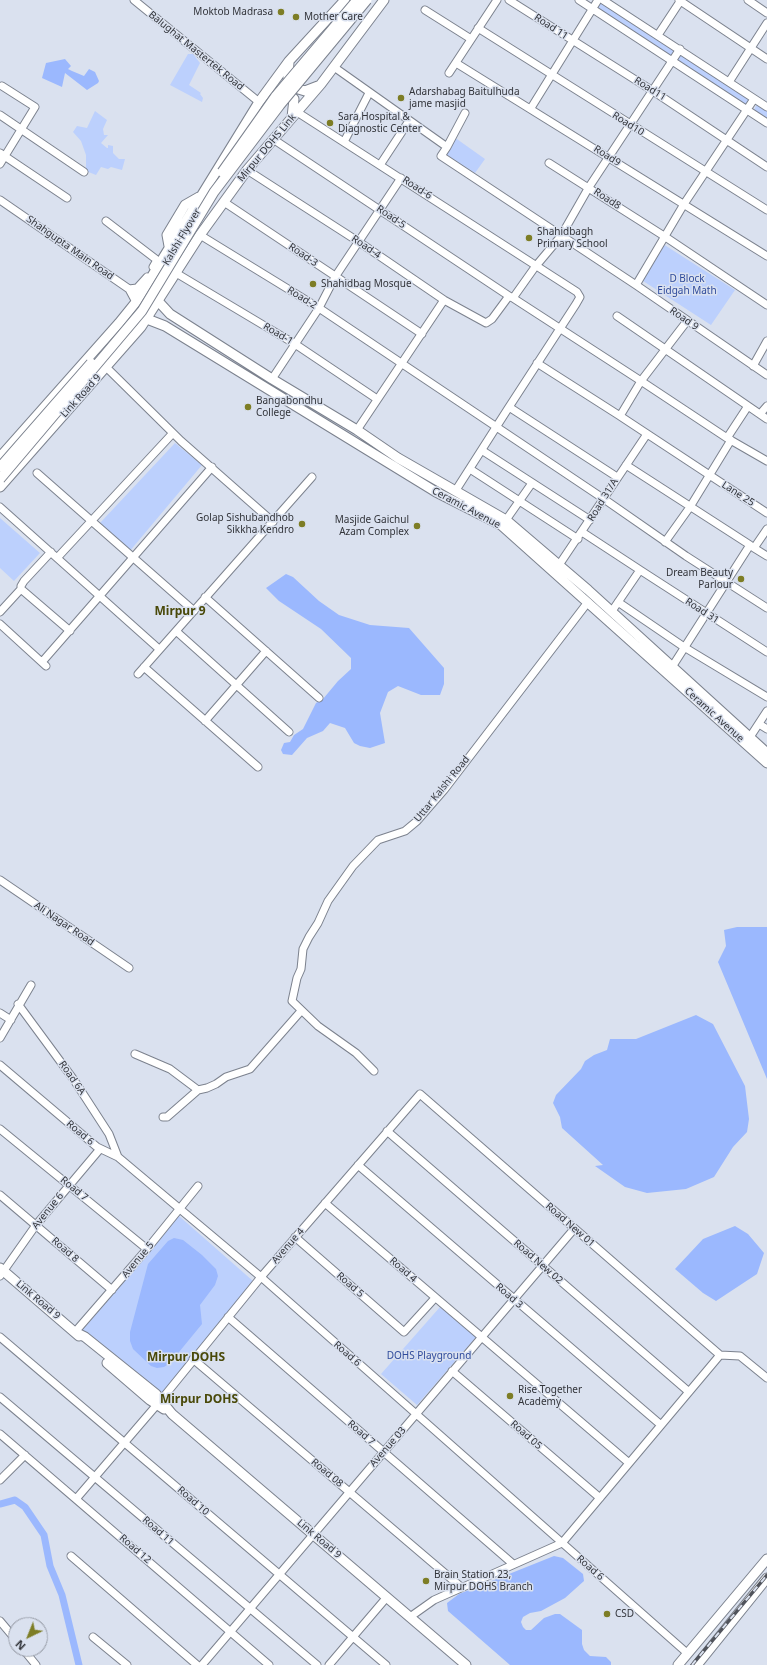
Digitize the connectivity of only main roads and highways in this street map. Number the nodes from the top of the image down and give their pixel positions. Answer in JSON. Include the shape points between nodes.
{"nodes":[{"id":1,"x":345,"y":0,"type":"edge"},
{"id":2,"x":357,"y":0,"type":"edge"},
{"id":3,"x":367,"y":0,"type":"edge"},
{"id":4,"x":384,"y":0,"type":"edge"},
{"id":5,"x":289,"y":61,"type":"junction"},
{"id":6,"x":321,"y":84,"type":"junction"},
{"id":7,"x":265,"y":94,"type":"junction"},
{"id":8,"x":294,"y":115,"type":"junction"},
{"id":9,"x":158,"y":301,"type":"junction"},
{"id":10,"x":147,"y":319,"type":"junction"},
{"id":11,"x":0,"y":457,"type":"edge"},
{"id":12,"x":0,"y":467,"type":"edge"},
{"id":13,"x":0,"y":479,"type":"edge"},
{"id":14,"x":0,"y":488,"type":"edge"},
{"id":15,"x":767,"y":753,"type":"edge"},
{"id":16,"x":767,"y":763,"type":"edge"},
{"id":17,"x":1,"y":1272,"type":"edge"},
{"id":18,"x":767,"y":1559,"type":"edge"},
{"id":19,"x":767,"y":1578,"type":"edge"},
{"id":20,"x":466,"y":1665,"type":"edge"},
{"id":21,"x":678,"y":1665,"type":"edge"},
{"id":22,"x":697,"y":1665,"type":"edge"}],
"edges":[{"from":1,"to":5,"type":"main road"},
{"from":2,"to":12,"type":"main road","name":"Kalshi Flyover","bridge":true,"via":[[262,116],[210,190],[133,315]]},
{"from":3,"to":13,"type":"main road","bridge":true,"via":[[280,105],[214,192],[142,311]]},
{"from":4,"to":6,"type":"main road","name":"Mirpur DOHS Link"},
{"from":5,"to":6,"type":"main road","via":[[288,78],[295,88],[305,92]]},
{"from":5,"to":7,"type":"main road"},
{"from":6,"to":8,"type":"main road","name":"Mirpur DOHS Link"},
{"from":7,"to":8,"type":"main road","via":[[280,88],[286,90],[294,99]]},
{"from":7,"to":11,"type":"main road","name":"Link Road 9","via":[[138,298]]},
{"from":8,"to":9,"type":"main road","name":"Mirpur DOHS Link","via":[[247,170]]},
{"from":9,"to":10,"type":"main road","name":"Link Road 9"},
{"from":9,"to":15,"type":"main road","name":"Ceramic Avenue","via":[[170,314],[272,379],[398,458],[506,520],[588,590]]},
{"from":10,"to":14,"type":"main road","name":"Link Road 9"},
{"from":10,"to":16,"type":"main road","name":"Ceramic Avenue","via":[[165,326],[436,492],[501,525]]},
{"from":17,"to":20,"type":"main road","name":"Link Road 9","via":[[75,1332],[85,1337]]},
{"from":18,"to":21,"type":"main road"},
{"from":19,"to":22,"type":"main road"}]}
